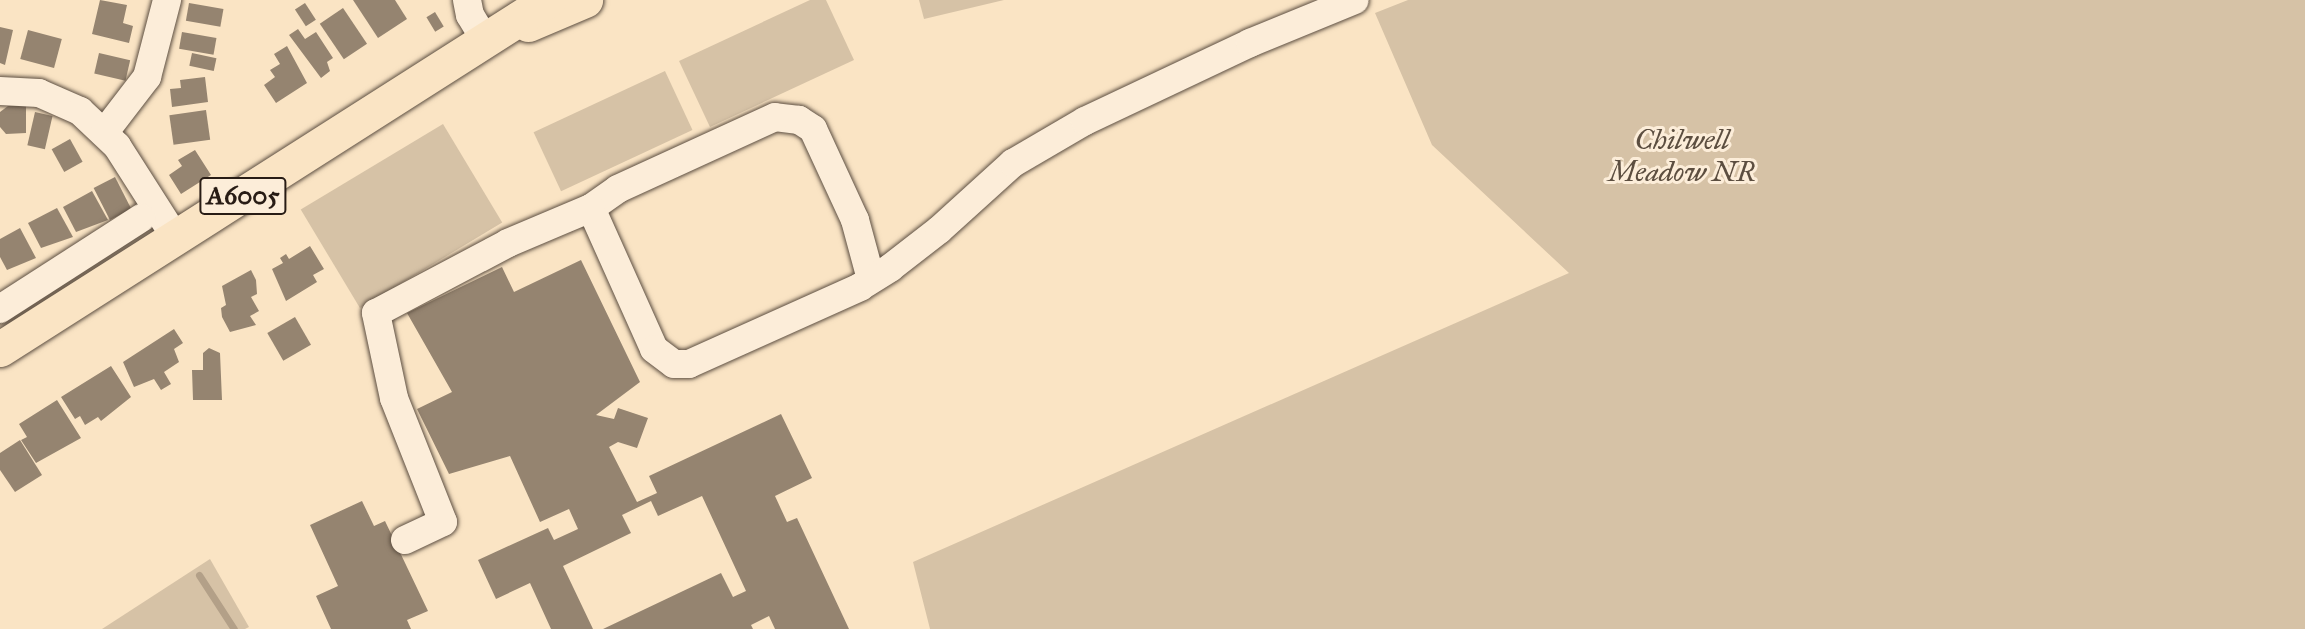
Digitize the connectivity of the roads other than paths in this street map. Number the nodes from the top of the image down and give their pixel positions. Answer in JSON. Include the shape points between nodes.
{"nodes":[{"id":1,"x":167,"y":0,"type":"edge"},
{"id":2,"x":467,"y":0,"type":"edge"},
{"id":3,"x":548,"y":0,"type":"edge"},
{"id":4,"x":585,"y":0,"type":"edge"},
{"id":5,"x":1355,"y":0,"type":"edge"},
{"id":6,"x":486,"y":42,"type":"junction"},
{"id":7,"x":0,"y":91,"type":"edge"},
{"id":8,"x":104,"y":133,"type":"junction"},
{"id":9,"x":591,"y":208,"type":"junction"},
{"id":10,"x":141,"y":218,"type":"dead end"},
{"id":11,"x":939,"y":230,"type":"junction"},
{"id":12,"x":859,"y":231,"type":"junction"},
{"id":13,"x":175,"y":237,"type":"junction"},
{"id":14,"x":75,"y":260,"type":"junction"},
{"id":15,"x":871,"y":279,"type":"junction"},
{"id":16,"x":96,"y":288,"type":"junction"},
{"id":17,"x":0,"y":309,"type":"edge"},
{"id":18,"x":0,"y":349,"type":"edge"},
{"id":19,"x":405,"y":540,"type":"dead end"}],
"edges":[{"from":1,"to":8,"type":"street","via":[[147,77]]},
{"from":2,"to":6,"type":"street"},
{"from":3,"to":6,"type":"main road","number":"A6005"},
{"from":4,"to":6,"type":"main road","number":"A6005"},
{"from":5,"to":11,"type":"street","via":[[1259,39],[1085,121],[1013,163]]},
{"from":6,"to":13,"type":"main road","number":"A6005"},
{"from":7,"to":8,"type":"street","via":[[18,89],[59,99]]},
{"from":8,"to":13,"type":"street"},
{"from":9,"to":12,"type":"street","via":[[618,189],[775,117],[799,120],[813,129]]},
{"from":9,"to":15,"type":"street","via":[[639,321],[654,349],[674,364],[707,359]]},
{"from":9,"to":19,"type":"street","via":[[508,243],[376,313],[394,398],[443,522]]},
{"from":10,"to":14,"type":"street"},
{"from":11,"to":12,"type":"street","via":[[910,244],[887,245]]},
{"from":11,"to":15,"type":"street"},
{"from":12,"to":15,"type":"street"},
{"from":13,"to":16,"type":"main road","number":"A6005"},
{"from":14,"to":16,"type":"street"},
{"from":14,"to":17,"type":"street"},
{"from":16,"to":18,"type":"main road","number":"A6005"}]}
